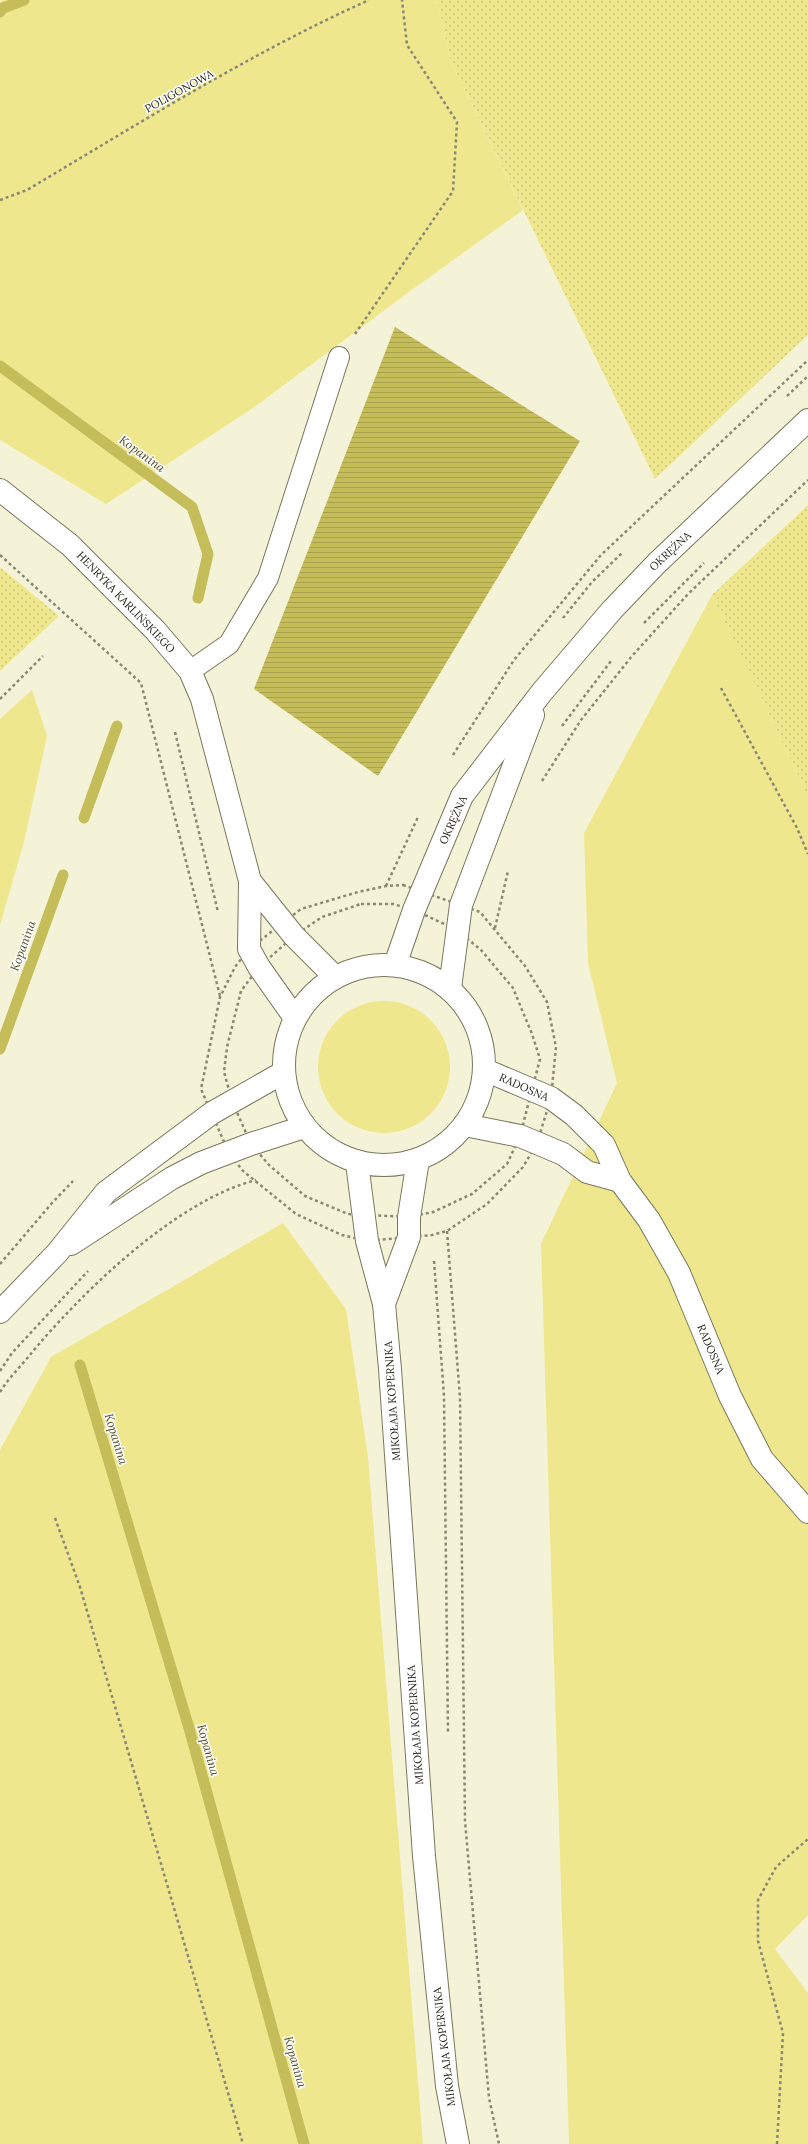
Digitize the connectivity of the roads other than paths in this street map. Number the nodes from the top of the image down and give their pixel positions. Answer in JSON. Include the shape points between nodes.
{"nodes":[{"id":1,"x":339,"y":357,"type":"road end"},
{"id":2,"x":808,"y":420,"type":"edge"},
{"id":3,"x":0,"y":490,"type":"edge"},
{"id":4,"x":190,"y":671,"type":"junction"},
{"id":5,"x":542,"y":692,"type":"junction"},
{"id":6,"x":250,"y":881,"type":"junction"},
{"id":7,"x":394,"y":965,"type":"junction"},
{"id":8,"x":335,"y":977,"type":"junction"},
{"id":9,"x":450,"y":988,"type":"junction"},
{"id":10,"x":295,"y":1018,"type":"junction"},
{"id":11,"x":485,"y":1070,"type":"junction"},
{"id":12,"x":284,"y":1072,"type":"junction"},
{"id":13,"x":465,"y":1125,"type":"junction"},
{"id":14,"x":304,"y":1127,"type":"junction"},
{"id":15,"x":418,"y":1160,"type":"junction"},
{"id":16,"x":357,"y":1162,"type":"junction"},
{"id":17,"x":620,"y":1181,"type":"junction"},
{"id":18,"x":57,"y":1253,"type":"junction"},
{"id":19,"x":384,"y":1304,"type":"junction"},
{"id":20,"x":0,"y":1312,"type":"edge"},
{"id":21,"x":808,"y":1512,"type":"edge"},
{"id":22,"x":458,"y":2144,"type":"edge"}],
"edges":[{"from":1,"to":4,"type":"lane","via":[[268,578],[229,644]]},
{"from":2,"to":5,"type":"street","name":"OKRĘŻNA","via":[[657,563],[612,610]]},
{"from":3,"to":4,"type":"street","name":"HENRYKA KARLIŃSKIEGO","via":[[70,545],[155,630]]},
{"from":4,"to":6,"type":"street","name":"HENRYKA KARLIŃSKIEGO","via":[[202,699]]},
{"from":5,"to":7,"type":"street","name":"OKRĘŻNA","via":[[462,796]]},
{"from":5,"to":9,"type":"street","name":"OKRĘŻNA","via":[[471,908]]},
{"from":6,"to":8,"type":"street","name":"HENRYKA KARLIŃSKIEGO","via":[[294,936]]},
{"from":6,"to":10,"type":"street","name":"HENRYKA KARLIŃSKIEGO","via":[[250,949],[259,967]]},
{"from":7,"to":8,"type":"street","via":[[364,966]]},
{"from":7,"to":9,"type":"street","via":[[424,972]]},
{"from":8,"to":10,"type":"street","via":[[311,996]]},
{"from":9,"to":11,"type":"street","via":[[470,1011],[482,1039]]},
{"from":10,"to":12,"type":"street","via":[[285,1044]]},
{"from":11,"to":13,"type":"street","via":[[479,1100]]},
{"from":11,"to":17,"type":"street","name":"RADOSNA","via":[[551,1098],[574,1115],[604,1145]]},
{"from":12,"to":14,"type":"street","via":[[289,1098]]},
{"from":12,"to":18,"type":"street","via":[[212,1113],[106,1192]]},
{"from":13,"to":15,"type":"street","via":[[444,1146]]},
{"from":13,"to":17,"type":"street","via":[[520,1136],[563,1154],[587,1172]]},
{"from":14,"to":16,"type":"street","via":[[328,1149]]},
{"from":14,"to":18,"type":"street","via":[[229,1153],[172,1178]]},
{"from":15,"to":16,"type":"street","via":[[390,1166]]},
{"from":15,"to":19,"type":"street","name":"MIKOŁAJA KOPERNIKA","via":[[409,1217],[409,1237]]},
{"from":16,"to":19,"type":"street","name":"MIKOŁAJA KOPERNIKA","via":[[367,1240]]},
{"from":17,"to":21,"type":"street","name":"RADOSNA","via":[[649,1220],[679,1273],[730,1396],[762,1459]]},
{"from":18,"to":20,"type":"street"},
{"from":19,"to":22,"type":"street","name":"MIKOŁAJA KOPERNIKA","via":[[424,1856],[447,2086]]}]}
